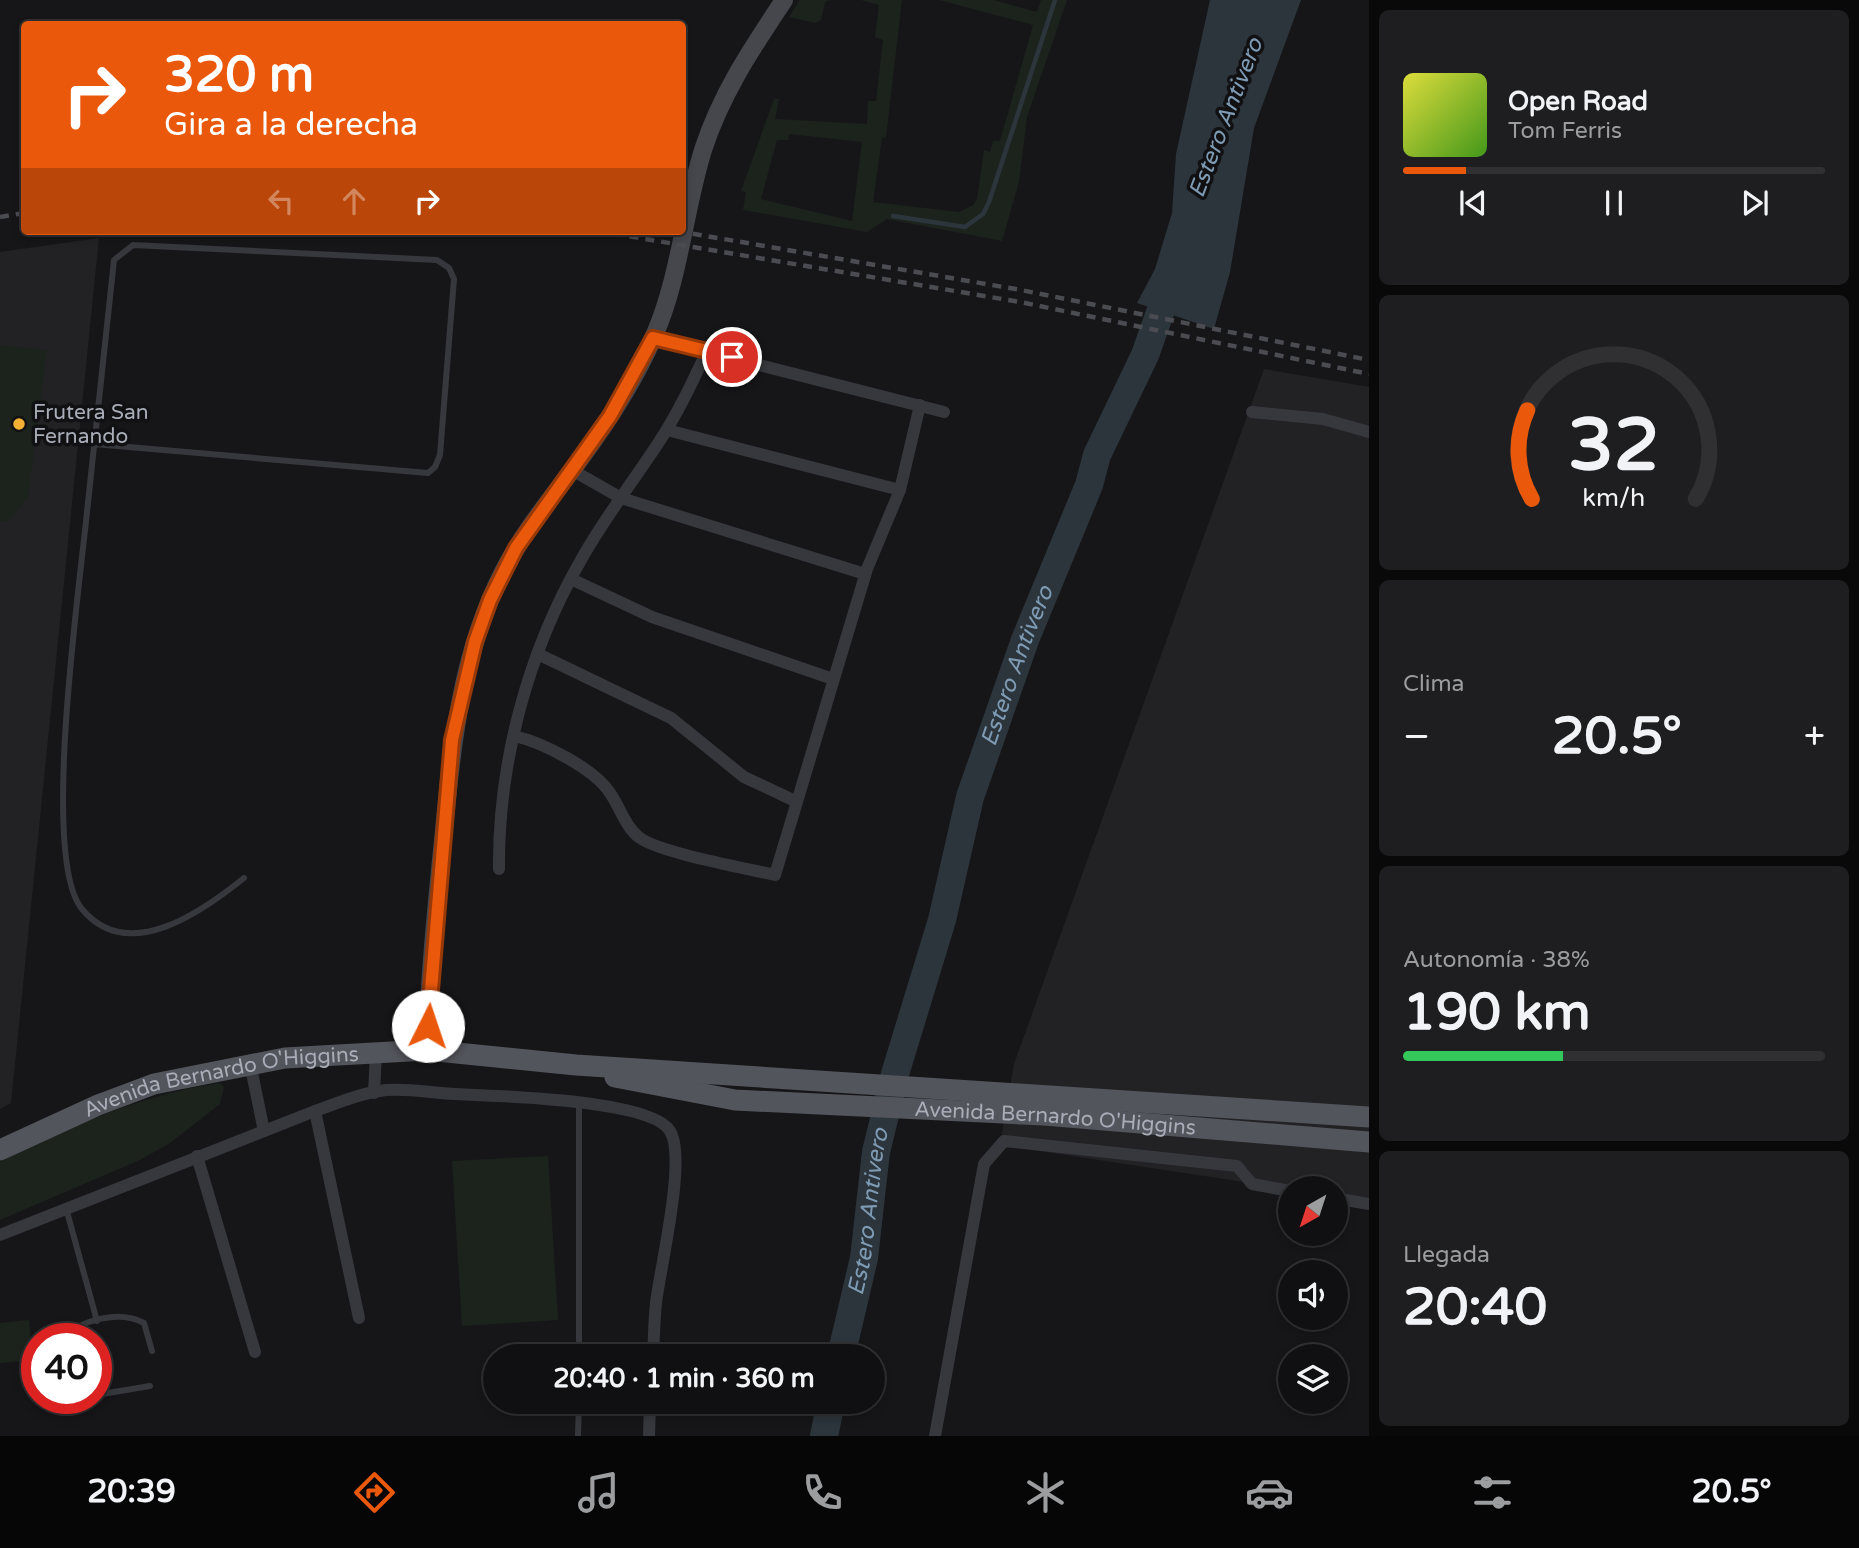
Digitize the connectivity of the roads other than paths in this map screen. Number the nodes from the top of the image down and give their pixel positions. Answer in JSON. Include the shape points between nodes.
{"nodes":[{"id":1,"x":784,"y":0,"type":"edge"},
{"id":2,"x":686,"y":225,"type":"edge"},
{"id":3,"x":684,"y":235,"type":"edge"},
{"id":4,"x":653,"y":338,"type":"junction"},
{"id":5,"x":707,"y":351,"type":"junction"},
{"id":6,"x":920,"y":405,"type":"junction"},
{"id":7,"x":944,"y":412,"type":"dead end"},
{"id":8,"x":1252,"y":412,"type":"dead end"},
{"id":9,"x":667,"y":430,"type":"junction"},
{"id":10,"x":1369,"y":432,"type":"edge"},
{"id":11,"x":94,"y":444,"type":"junction"},
{"id":12,"x":572,"y":470,"type":"junction"},
{"id":13,"x":900,"y":490,"type":"junction"},
{"id":14,"x":621,"y":498,"type":"junction"},
{"id":15,"x":865,"y":575,"type":"junction"},
{"id":16,"x":571,"y":579,"type":"junction"},
{"id":17,"x":538,"y":654,"type":"junction"},
{"id":18,"x":832,"y":680,"type":"junction"},
{"id":19,"x":514,"y":736,"type":"junction"},
{"id":20,"x":795,"y":801,"type":"junction"},
{"id":21,"x":499,"y":869,"type":"dead end"},
{"id":22,"x":244,"y":878,"type":"dead end"},
{"id":23,"x":426,"y":1050,"type":"junction"},
{"id":24,"x":376,"y":1052,"type":"junction"},
{"id":25,"x":250,"y":1063,"type":"junction"},
{"id":26,"x":576,"y":1065,"type":"junction"},
{"id":27,"x":374,"y":1093,"type":"junction"},
{"id":28,"x":579,"y":1102,"type":"junction"},
{"id":29,"x":1042,"y":1105,"type":"junction"},
{"id":30,"x":315,"y":1111,"type":"junction"},
{"id":31,"x":1369,"y":1117,"type":"edge"},
{"id":32,"x":264,"y":1130,"type":"junction"},
{"id":33,"x":1359,"y":1142,"type":"edge"},
{"id":34,"x":0,"y":1150,"type":"edge"},
{"id":35,"x":1369,"y":1152,"type":"edge"},
{"id":36,"x":197,"y":1156,"type":"junction"},
{"id":37,"x":1278,"y":1189,"type":"edge"},
{"id":38,"x":1348,"y":1200,"type":"edge"},
{"id":39,"x":1369,"y":1203,"type":"edge"},
{"id":40,"x":66,"y":1208,"type":"junction"},
{"id":41,"x":0,"y":1235,"type":"edge"},
{"id":42,"x":359,"y":1318,"type":"dead end"},
{"id":43,"x":97,"y":1321,"type":"junction"},
{"id":44,"x":91,"y":1323,"type":"edge"},
{"id":45,"x":579,"y":1344,"type":"edge"},
{"id":46,"x":653,"y":1344,"type":"edge"},
{"id":47,"x":152,"y":1352,"type":"dead end"},
{"id":48,"x":255,"y":1352,"type":"dead end"},
{"id":49,"x":150,"y":1386,"type":"dead end"},
{"id":50,"x":112,"y":1392,"type":"edge"},
{"id":51,"x":579,"y":1414,"type":"edge"},
{"id":52,"x":650,"y":1414,"type":"edge"},
{"id":53,"x":578,"y":1436,"type":"edge"},
{"id":54,"x":649,"y":1436,"type":"edge"},
{"id":55,"x":935,"y":1436,"type":"edge"}],
"edges":[{"from":1,"to":2,"type":"street","via":[[738,70],[717,113],[703,150]]},
{"from":3,"to":4,"type":"street"},
{"from":4,"to":5,"type":"street"},
{"from":4,"to":12,"type":"street","via":[[615,407]]},
{"from":5,"to":6,"type":"street"},
{"from":5,"to":9,"type":"street"},
{"from":6,"to":7,"type":"street"},
{"from":6,"to":13,"type":"street"},
{"from":8,"to":10,"type":"street","via":[[1323,419]]},
{"from":9,"to":13,"type":"street"},
{"from":9,"to":14,"type":"street"},
{"from":11,"to":11,"type":"lane","via":[[114,260],[133,245],[437,260],[449,268],[454,279],[440,456],[428,473]]},
{"from":11,"to":22,"type":"lane","via":[[66,702],[63,825],[72,892],[81,909],[98,922],[116,931],[138,933],[163,929],[195,914]]},
{"from":12,"to":14,"type":"street"},
{"from":12,"to":23,"type":"street","via":[[530,524],[503,572],[479,627],[463,684],[452,740]]},
{"from":13,"to":15,"type":"street"},
{"from":14,"to":15,"type":"street"},
{"from":14,"to":16,"type":"street"},
{"from":15,"to":18,"type":"street"},
{"from":16,"to":17,"type":"street"},
{"from":16,"to":18,"type":"street","via":[[652,617]]},
{"from":17,"to":19,"type":"street"},
{"from":17,"to":20,"type":"street","via":[[671,718],[744,777]]},
{"from":18,"to":20,"type":"street"},
{"from":19,"to":20,"type":"street","via":[[589,773],[609,790],[627,824],[649,843],[775,875]]},
{"from":19,"to":21,"type":"street","via":[[501,810]]},
{"from":23,"to":24,"type":"main road","name":"Avenida Bernardo O'Higgins"},
{"from":23,"to":26,"type":"main road","name":"Avenida Bernardo O'Higgins"},
{"from":24,"to":25,"type":"main road","name":"Avenida Bernardo O'Higgins"},
{"from":24,"to":27,"type":"street"},
{"from":25,"to":32,"type":"street"},
{"from":25,"to":34,"type":"main road","name":"Avenida Bernardo O'Higgins","via":[[154,1084]]},
{"from":26,"to":29,"type":"main road","name":"Avenida Bernardo O'Higgins","via":[[734,1074]]},
{"from":26,"to":29,"type":"main road","name":"Avenida Bernardo O'Higgins","via":[[628,1080],[736,1100]]},
{"from":27,"to":28,"type":"street","via":[[388,1090]]},
{"from":27,"to":30,"type":"street"},
{"from":28,"to":45,"type":"lane"},
{"from":28,"to":46,"type":"street","via":[[659,1119],[670,1130],[675,1145]]},
{"from":29,"to":31,"type":"main road","name":"Avenida Bernardo O'Higgins"},
{"from":29,"to":33,"type":"main road","name":"Avenida Bernardo O'Higgins"},
{"from":30,"to":32,"type":"street"},
{"from":30,"to":42,"type":"street"},
{"from":32,"to":36,"type":"street"},
{"from":33,"to":35,"type":"main road"},
{"from":36,"to":40,"type":"street"},
{"from":36,"to":48,"type":"street"},
{"from":37,"to":55,"type":"street","via":[[1252,1184],[1237,1166],[1004,1141],[984,1164]]},
{"from":38,"to":39,"type":"street"},
{"from":40,"to":41,"type":"street"},
{"from":40,"to":43,"type":"lane"},
{"from":43,"to":44,"type":"lane"},
{"from":43,"to":47,"type":"lane","via":[[127,1317],[144,1323]]},
{"from":49,"to":50,"type":"lane"},
{"from":51,"to":53,"type":"lane"},
{"from":52,"to":54,"type":"street"}]}
